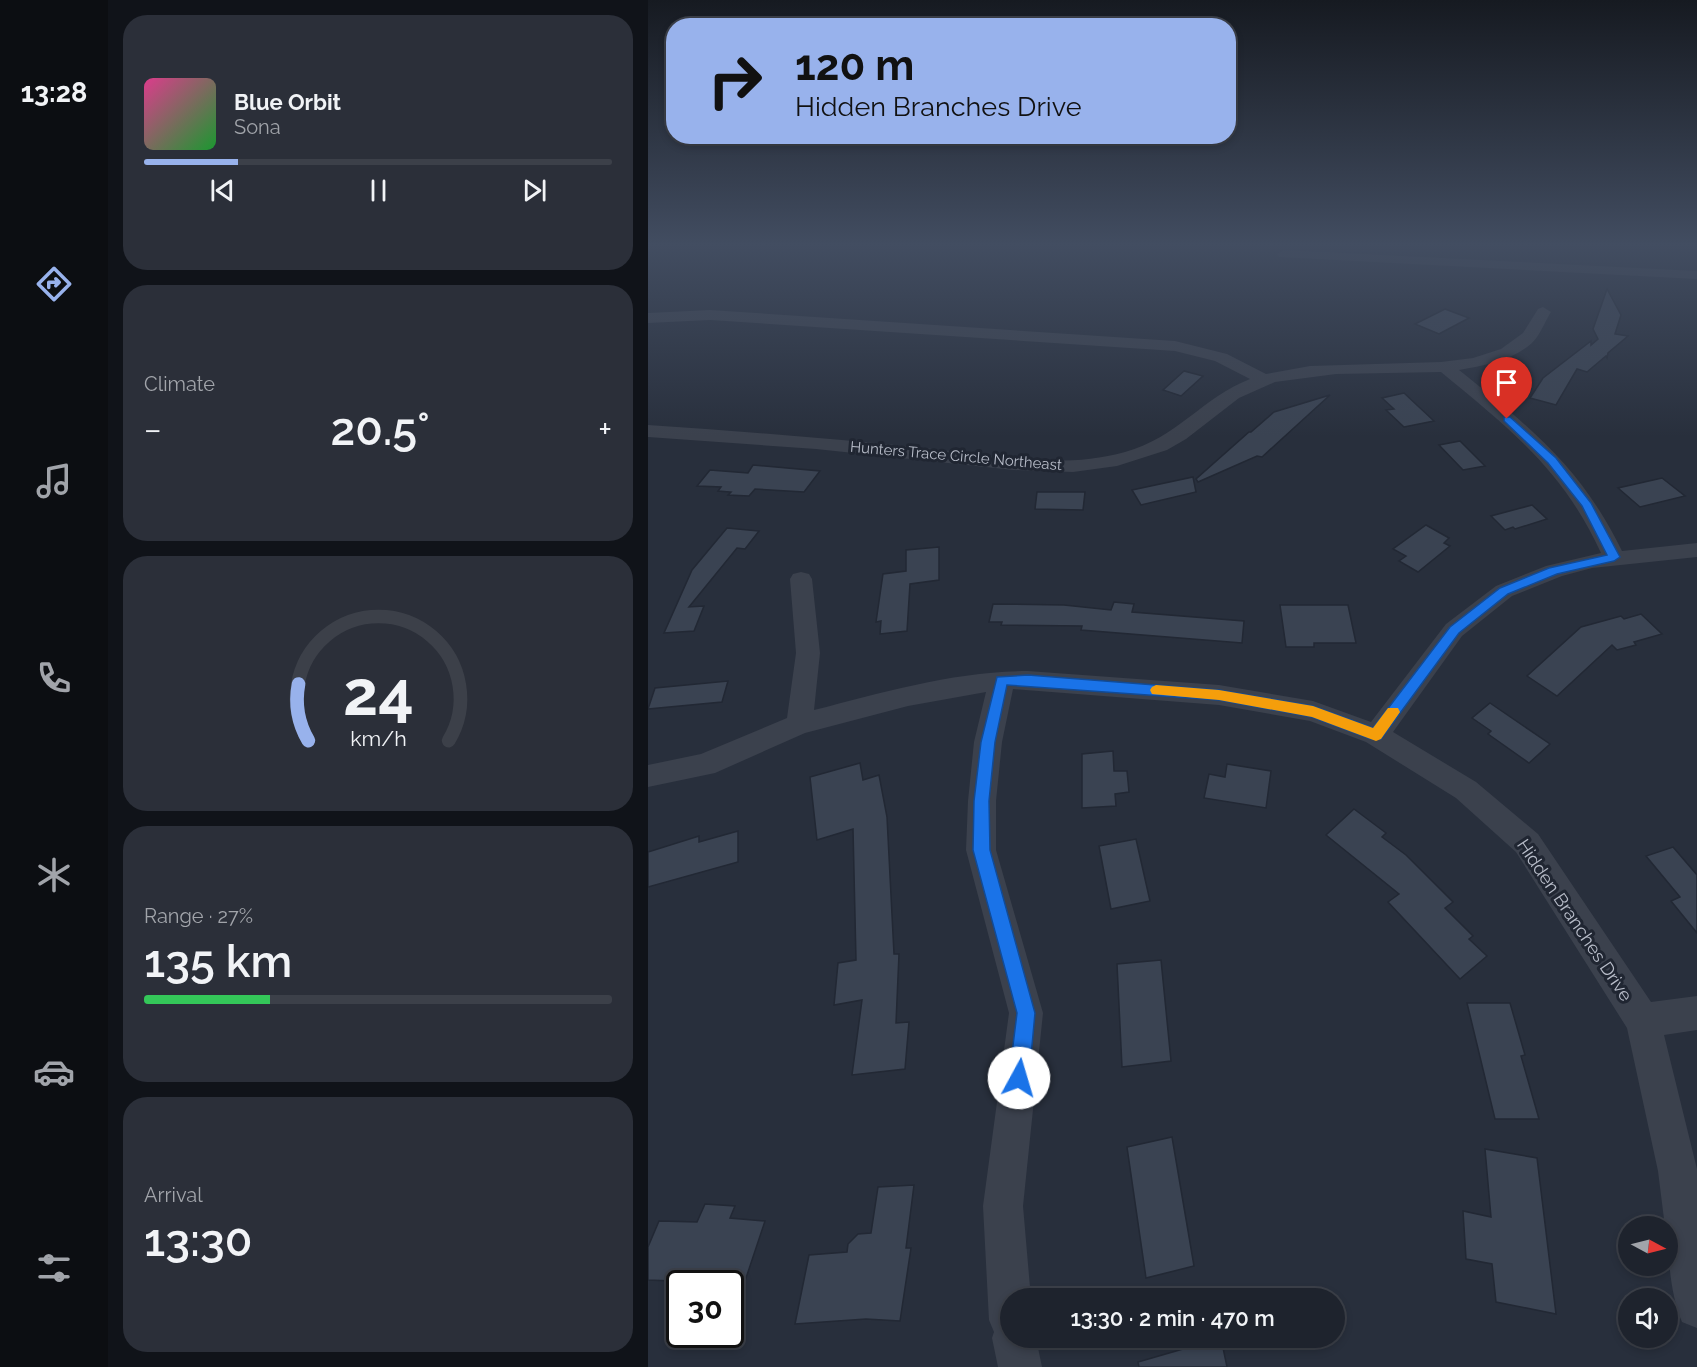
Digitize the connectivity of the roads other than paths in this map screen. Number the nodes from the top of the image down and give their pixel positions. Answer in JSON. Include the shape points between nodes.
{"nodes":[{"id":1,"x":1543,"y":312,"type":"dead end"},
{"id":2,"x":648,"y":318,"type":"edge"},
{"id":3,"x":1445,"y":367,"type":"junction"},
{"id":4,"x":1263,"y":380,"type":"junction"},
{"id":5,"x":648,"y":431,"type":"edge"},
{"id":6,"x":1697,"y":549,"type":"edge"},
{"id":7,"x":1614,"y":557,"type":"junction"},
{"id":8,"x":801,"y":579,"type":"dead end"},
{"id":9,"x":1002,"y":680,"type":"junction"},
{"id":10,"x":800,"y":724,"type":"junction"},
{"id":11,"x":1376,"y":735,"type":"junction"},
{"id":12,"x":648,"y":776,"type":"edge"},
{"id":13,"x":1697,"y":1013,"type":"edge"},
{"id":14,"x":1643,"y":1021,"type":"junction"},
{"id":15,"x":1009,"y":1288,"type":"edge"},
{"id":16,"x":1697,"y":1307,"type":"edge"},
{"id":17,"x":1016,"y":1348,"type":"edge"},
{"id":18,"x":1020,"y":1367,"type":"edge"}],
"edges":[{"from":1,"to":3,"type":"street","name":"Hunters Trace Circle Northeast","via":[[1535,331],[1517,346],[1485,360]]},
{"from":2,"to":4,"type":"street","via":[[710,315],[1175,346],[1225,357]]},
{"from":3,"to":4,"type":"street","name":"Hunters Trace Circle Northeast","via":[[1318,370]]},
{"from":3,"to":7,"type":"street","via":[[1552,460],[1587,505]]},
{"from":4,"to":5,"type":"street","name":"Hunters Trace Circle Northeast","via":[[1232,394],[1160,446],[1119,459],[1071,466]]},
{"from":6,"to":7,"type":"street"},
{"from":7,"to":11,"type":"street","via":[[1554,571],[1504,591],[1454,630]]},
{"from":8,"to":10,"type":"street","via":[[808,653]]},
{"from":9,"to":10,"type":"street","name":"Hidden Branches Drive","via":[[908,696]]},
{"from":9,"to":11,"type":"street","name":"Hidden Branches Drive","via":[[1219,695],[1313,711]]},
{"from":9,"to":15,"type":"street","via":[[988,742],[981,850],[1026,1013],[1003,1206]]},
{"from":10,"to":12,"type":"street","name":"Hidden Branches Drive","via":[[705,765]]},
{"from":11,"to":14,"type":"street","name":"Hidden Branches Drive","via":[[1466,790],[1527,843]]},
{"from":13,"to":14,"type":"street"},
{"from":14,"to":16,"type":"street","name":"Hidden Branches Drive","via":[[1678,1171]]},
{"from":17,"to":18,"type":"street"}]}
